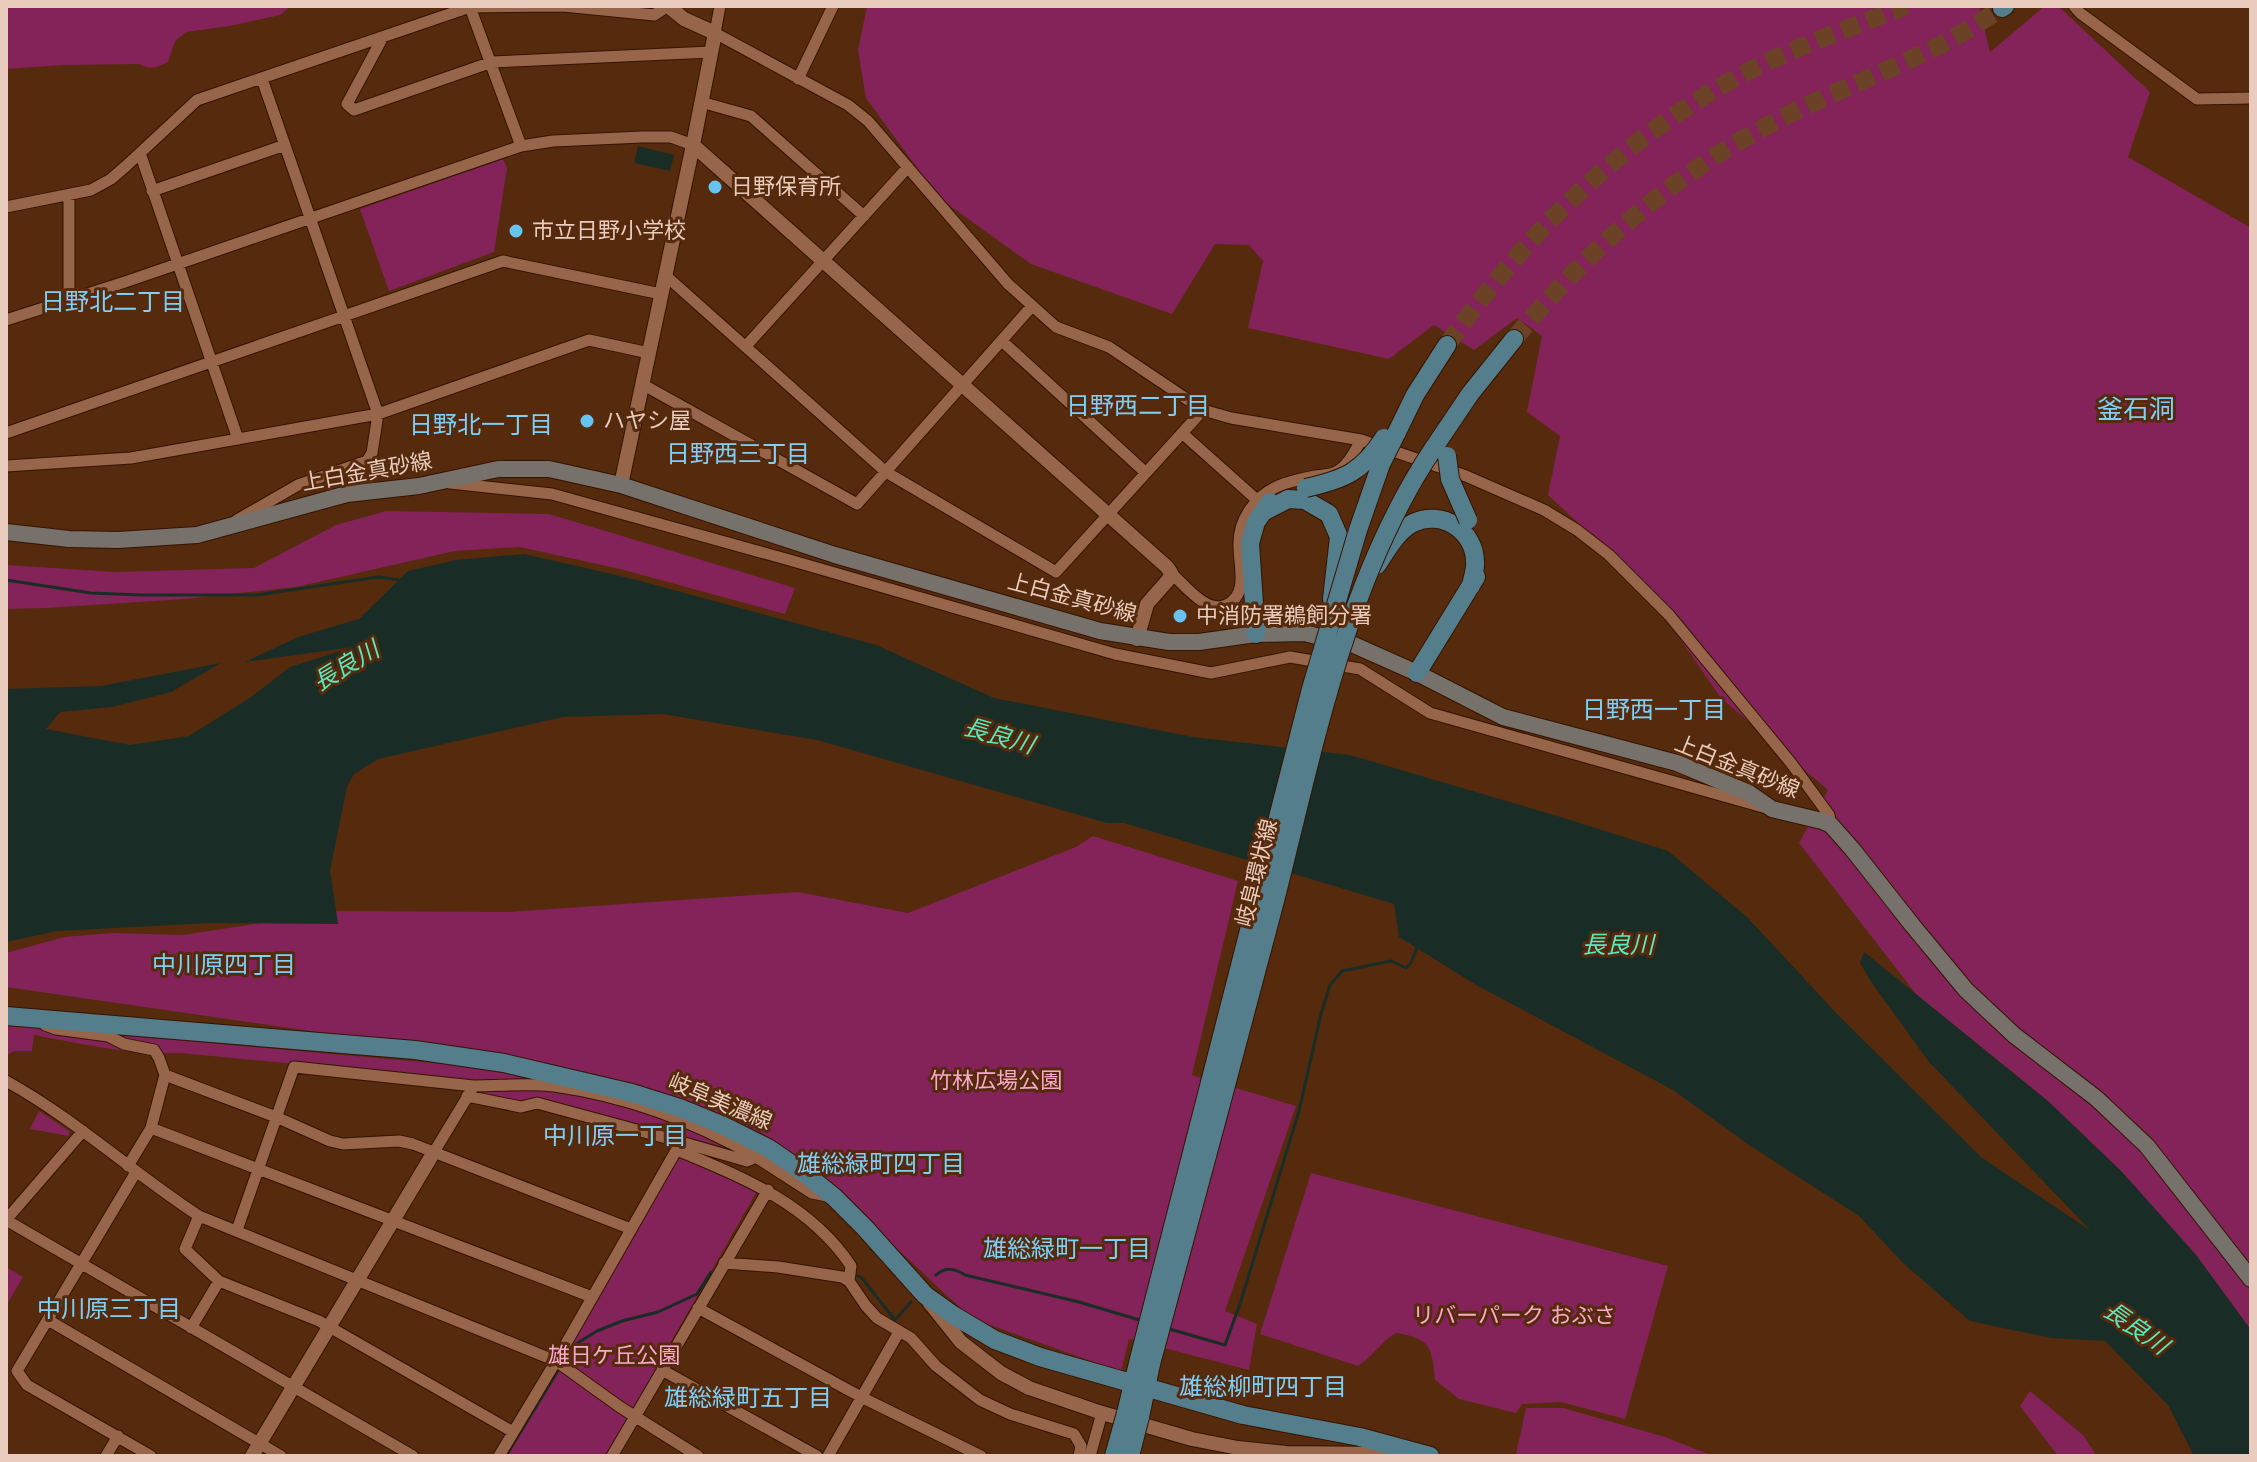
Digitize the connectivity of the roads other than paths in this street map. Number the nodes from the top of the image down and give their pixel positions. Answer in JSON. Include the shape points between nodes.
{"nodes":[{"id":1,"x":668,"y":6,"type":"edge"},
{"id":2,"x":720,"y":6,"type":"edge"},
{"id":3,"x":833,"y":6,"type":"edge"},
{"id":4,"x":2074,"y":6,"type":"edge"},
{"id":5,"x":470,"y":7,"type":"edge"},
{"id":6,"x":715,"y":33,"type":"junction"},
{"id":7,"x":383,"y":37,"type":"junction"},
{"id":8,"x":711,"y":52,"type":"junction"},
{"id":9,"x":492,"y":62,"type":"junction"},
{"id":10,"x":262,"y":79,"type":"junction"},
{"id":11,"x":798,"y":79,"type":"junction"},
{"id":12,"x":2251,"y":98,"type":"edge"},
{"id":13,"x":701,"y":102,"type":"junction"},
{"id":14,"x":285,"y":145,"type":"junction"},
{"id":15,"x":693,"y":145,"type":"junction"},
{"id":16,"x":521,"y":146,"type":"junction"},
{"id":17,"x":140,"y":153,"type":"junction"},
{"id":18,"x":908,"y":167,"type":"junction"},
{"id":19,"x":152,"y":191,"type":"junction"},
{"id":20,"x":69,"y":195,"type":"junction"},
{"id":21,"x":6,"y":207,"type":"edge"},
{"id":22,"x":864,"y":216,"type":"junction"},
{"id":23,"x":311,"y":217,"type":"junction"},
{"id":24,"x":823,"y":262,"type":"junction"},
{"id":25,"x":177,"y":263,"type":"junction"},
{"id":26,"x":665,"y":275,"type":"junction"},
{"id":27,"x":661,"y":294,"type":"junction"},
{"id":28,"x":69,"y":300,"type":"junction"},
{"id":29,"x":1032,"y":306,"type":"junction"},
{"id":30,"x":345,"y":315,"type":"junction"},
{"id":31,"x":6,"y":320,"type":"edge"},
{"id":32,"x":1002,"y":341,"type":"junction"},
{"id":33,"x":1447,"y":345,"type":"tunnel mouth"},
{"id":34,"x":1508,"y":345,"type":"tunnel mouth"},
{"id":35,"x":746,"y":346,"type":"junction"},
{"id":36,"x":649,"y":353,"type":"junction"},
{"id":37,"x":211,"y":362,"type":"junction"},
{"id":38,"x":642,"y":384,"type":"junction"},
{"id":39,"x":961,"y":386,"type":"junction"},
{"id":40,"x":1203,"y":410,"type":"junction"},
{"id":41,"x":378,"y":414,"type":"junction"},
{"id":42,"x":1392,"y":432,"type":"junction"},
{"id":43,"x":6,"y":433,"type":"edge"},
{"id":44,"x":1182,"y":433,"type":"junction"},
{"id":45,"x":238,"y":439,"type":"junction"},
{"id":46,"x":1361,"y":440,"type":"junction"},
{"id":47,"x":1440,"y":452,"type":"junction"},
{"id":48,"x":6,"y":466,"type":"edge"},
{"id":49,"x":886,"y":472,"type":"junction"},
{"id":50,"x":1146,"y":473,"type":"junction"},
{"id":51,"x":435,"y":482,"type":"junction"},
{"id":52,"x":621,"y":485,"type":"junction"},
{"id":53,"x":1305,"y":494,"type":"junction"},
{"id":54,"x":1260,"y":506,"type":"junction"},
{"id":55,"x":1108,"y":516,"type":"junction"},
{"id":56,"x":1464,"y":524,"type":"junction"},
{"id":57,"x":228,"y":527,"type":"junction"},
{"id":58,"x":6,"y":532,"type":"edge"},
{"id":59,"x":1171,"y":573,"type":"junction"},
{"id":60,"x":1368,"y":576,"type":"junction"},
{"id":61,"x":1328,"y":629,"type":"junction"},
{"id":62,"x":1256,"y":634,"type":"junction"},
{"id":63,"x":1137,"y":639,"type":"junction"},
{"id":64,"x":1417,"y":673,"type":"junction"},
{"id":65,"x":1772,"y":809,"type":"junction"},
{"id":66,"x":1831,"y":825,"type":"junction"},
{"id":67,"x":6,"y":1016,"type":"edge"},
{"id":68,"x":27,"y":1018,"type":"junction"},
{"id":69,"x":165,"y":1075,"type":"junction"},
{"id":70,"x":6,"y":1081,"type":"edge"},
{"id":71,"x":471,"y":1091,"type":"junction"},
{"id":72,"x":276,"y":1117,"type":"junction"},
{"id":73,"x":151,"y":1128,"type":"junction"},
{"id":74,"x":83,"y":1131,"type":"junction"},
{"id":75,"x":679,"y":1146,"type":"junction"},
{"id":76,"x":434,"y":1152,"type":"junction"},
{"id":77,"x":756,"y":1157,"type":"junction"},
{"id":78,"x":132,"y":1169,"type":"junction"},
{"id":79,"x":258,"y":1170,"type":"junction"},
{"id":80,"x":768,"y":1190,"type":"junction"},
{"id":81,"x":834,"y":1197,"type":"junction"},
{"id":82,"x":199,"y":1216,"type":"junction"},
{"id":83,"x":392,"y":1221,"type":"junction"},
{"id":84,"x":631,"y":1229,"type":"junction"},
{"id":85,"x":237,"y":1230,"type":"junction"},
{"id":86,"x":80,"y":1263,"type":"junction"},
{"id":87,"x":724,"y":1263,"type":"junction"},
{"id":88,"x":358,"y":1279,"type":"junction"},
{"id":89,"x":2251,"y":1279,"type":"edge"},
{"id":90,"x":219,"y":1281,"type":"junction"},
{"id":91,"x":849,"y":1281,"type":"junction"},
{"id":92,"x":925,"y":1295,"type":"junction"},
{"id":93,"x":592,"y":1297,"type":"junction"},
{"id":94,"x":698,"y":1308,"type":"junction"},
{"id":95,"x":48,"y":1320,"type":"junction"},
{"id":96,"x":329,"y":1327,"type":"junction"},
{"id":97,"x":191,"y":1328,"type":"junction"},
{"id":98,"x":899,"y":1332,"type":"junction"},
{"id":99,"x":556,"y":1361,"type":"junction"},
{"id":100,"x":1145,"y":1362,"type":"junction"},
{"id":101,"x":662,"y":1370,"type":"junction"},
{"id":102,"x":1140,"y":1386,"type":"junction"},
{"id":103,"x":293,"y":1387,"type":"junction"},
{"id":104,"x":863,"y":1398,"type":"junction"},
{"id":105,"x":1102,"y":1413,"type":"junction"},
{"id":106,"x":1133,"y":1415,"type":"junction"},
{"id":107,"x":635,"y":1416,"type":"junction"},
{"id":108,"x":513,"y":1432,"type":"junction"},
{"id":109,"x":118,"y":1436,"type":"junction"},
{"id":110,"x":256,"y":1450,"type":"edge"},
{"id":111,"x":1410,"y":1450,"type":"junction"},
{"id":112,"x":106,"y":1456,"type":"edge"},
{"id":113,"x":151,"y":1456,"type":"edge"},
{"id":114,"x":281,"y":1456,"type":"edge"},
{"id":115,"x":413,"y":1456,"type":"edge"},
{"id":116,"x":499,"y":1456,"type":"edge"},
{"id":117,"x":612,"y":1456,"type":"edge"},
{"id":118,"x":698,"y":1456,"type":"edge"},
{"id":119,"x":817,"y":1456,"type":"edge"},
{"id":120,"x":828,"y":1456,"type":"edge"},
{"id":121,"x":981,"y":1456,"type":"edge"},
{"id":122,"x":1079,"y":1456,"type":"edge"},
{"id":123,"x":1090,"y":1456,"type":"edge"},
{"id":124,"x":1114,"y":1456,"type":"edge"},
{"id":125,"x":1130,"y":1456,"type":"edge"},
{"id":126,"x":1430,"y":1456,"type":"edge"}],
"edges":[{"from":1,"to":5,"type":"street","via":[[654,15],[563,6]]},
{"from":1,"to":6,"type":"street"},
{"from":2,"to":6,"type":"street"},
{"from":3,"to":11,"type":"street"},
{"from":4,"to":12,"type":"street","via":[[2197,99]]},
{"from":5,"to":7,"type":"street"},
{"from":5,"to":9,"type":"street"},
{"from":6,"to":8,"type":"street"},
{"from":6,"to":11,"type":"street"},
{"from":7,"to":9,"type":"street","via":[[347,104],[354,110]]},
{"from":7,"to":10,"type":"street"},
{"from":8,"to":9,"type":"street"},
{"from":8,"to":13,"type":"street"},
{"from":9,"to":16,"type":"street"},
{"from":10,"to":14,"type":"street"},
{"from":10,"to":17,"type":"street","via":[[197,100]]},
{"from":11,"to":18,"type":"street","via":[[848,105]]},
{"from":13,"to":15,"type":"street"},
{"from":13,"to":22,"type":"street","via":[[751,116]]},
{"from":14,"to":19,"type":"street"},
{"from":14,"to":23,"type":"street"},
{"from":15,"to":16,"type":"street","via":[[671,137],[642,137]]},
{"from":15,"to":24,"type":"street"},
{"from":15,"to":26,"type":"street"},
{"from":16,"to":23,"type":"street"},
{"from":17,"to":19,"type":"street"},
{"from":17,"to":20,"type":"street","via":[[111,179]]},
{"from":18,"to":22,"type":"street"},
{"from":18,"to":29,"type":"street"},
{"from":19,"to":25,"type":"street"},
{"from":20,"to":21,"type":"street"},
{"from":20,"to":28,"type":"street"},
{"from":22,"to":24,"type":"street"},
{"from":23,"to":25,"type":"street"},
{"from":23,"to":30,"type":"street"},
{"from":24,"to":35,"type":"street"},
{"from":24,"to":39,"type":"street"},
{"from":25,"to":28,"type":"street"},
{"from":25,"to":37,"type":"street"},
{"from":26,"to":27,"type":"street"},
{"from":26,"to":35,"type":"street"},
{"from":27,"to":30,"type":"street","via":[[503,261]]},
{"from":27,"to":36,"type":"street"},
{"from":28,"to":31,"type":"street"},
{"from":29,"to":32,"type":"street"},
{"from":29,"to":40,"type":"street","via":[[1056,327],[1109,347]]},
{"from":30,"to":37,"type":"street"},
{"from":30,"to":41,"type":"street"},
{"from":32,"to":39,"type":"street"},
{"from":32,"to":50,"type":"street"},
{"from":33,"to":42,"type":"main road","name":"岐阜環状線"},
{"from":34,"to":47,"type":"main road","name":"岐阜環状線","via":[[1470,394]]},
{"from":35,"to":49,"type":"street"},
{"from":36,"to":38,"type":"street"},
{"from":36,"to":41,"type":"street","via":[[589,340]]},
{"from":37,"to":43,"type":"street"},
{"from":37,"to":45,"type":"street"},
{"from":38,"to":49,"type":"street","via":[[857,504]]},
{"from":38,"to":52,"type":"street"},
{"from":39,"to":49,"type":"street"},
{"from":39,"to":55,"type":"street"},
{"from":40,"to":44,"type":"street"},
{"from":40,"to":46,"type":"street"},
{"from":41,"to":45,"type":"street"},
{"from":41,"to":57,"type":"street","via":[[367,461],[298,485]]},
{"from":42,"to":53,"type":"main road","bridge":true,"via":[[1361,468]]},
{"from":42,"to":61,"type":"main road","name":"岐阜環状線","bridge":true},
{"from":44,"to":50,"type":"street"},
{"from":44,"to":54,"type":"street"},
{"from":45,"to":48,"type":"street","via":[[131,458]]},
{"from":46,"to":54,"type":"street","via":[[1335,473],[1281,484]]},
{"from":46,"to":66,"type":"street","via":[[1544,510],[1609,555],[1669,615],[1761,726],[1829,815]]},
{"from":47,"to":56,"type":"main road","bridge":true},
{"from":47,"to":60,"type":"main road","name":"岐阜環状線","bridge":true,"via":[[1418,471]]},
{"from":49,"to":55,"type":"street","via":[[1056,572]]},
{"from":50,"to":55,"type":"street"},
{"from":51,"to":52,"type":"main road","name":"上白金真砂線","via":[[498,469],[549,469]]},
{"from":51,"to":57,"type":"main road","name":"上白金真砂線","via":[[347,494]]},
{"from":51,"to":65,"type":"street","via":[[552,494],[1115,654],[1211,673],[1290,657],[1360,669],[1430,713]]},
{"from":52,"to":63,"type":"main road","name":"上白金真砂線","via":[[835,555]]},
{"from":53,"to":54,"type":"main road","via":[[1285,493]]},
{"from":53,"to":61,"type":"main road","bridge":true,"via":[[1329,514],[1339,537]]},
{"from":54,"to":59,"type":"street","via":[[1241,525],[1241,582],[1230,604],[1208,606]]},
{"from":54,"to":62,"type":"main road","via":[[1250,543]]},
{"from":55,"to":59,"type":"street"},
{"from":56,"to":60,"type":"main road","bridge":true,"via":[[1429,518],[1414,522],[1401,531]]},
{"from":56,"to":64,"type":"main road","via":[[1482,550],[1483,564]]},
{"from":57,"to":58,"type":"main road","name":"上白金真砂線","via":[[197,535],[118,540]]},
{"from":59,"to":63,"type":"street","via":[[1147,604]]},
{"from":60,"to":100,"type":"main road","name":"岐阜環状線","bridge":true,"via":[[1328,691],[1234,1058]]},
{"from":61,"to":100,"type":"main road","name":"岐阜環状線","bridge":true},
{"from":62,"to":63,"type":"main road","name":"上白金真砂線","via":[[1199,642]]},
{"from":62,"to":64,"type":"main road","name":"上白金真砂線","via":[[1304,633],[1354,645]]},
{"from":64,"to":65,"type":"main road","name":"上白金真砂線","via":[[1503,717],[1677,763],[1749,793]]},
{"from":65,"to":66,"type":"main road","name":"上白金真砂線"},
{"from":66,"to":89,"type":"main road","via":[[1966,990],[2147,1146]]},
{"from":67,"to":68,"type":"main road","name":"岐阜美濃線"},
{"from":68,"to":69,"type":"street","via":[[154,1050]]},
{"from":68,"to":81,"type":"main road","name":"岐阜美濃線","via":[[415,1050],[504,1063],[680,1108],[768,1148]]},
{"from":69,"to":72,"type":"street"},
{"from":69,"to":73,"type":"street"},
{"from":70,"to":74,"type":"street"},
{"from":71,"to":72,"type":"street","via":[[294,1067]]},
{"from":71,"to":75,"type":"street","via":[[521,1107],[537,1103]]},
{"from":71,"to":76,"type":"street"},
{"from":71,"to":77,"type":"street","via":[[552,1086],[626,1101],[687,1122]]},
{"from":72,"to":76,"type":"street","via":[[343,1144],[399,1141]]},
{"from":72,"to":79,"type":"street"},
{"from":73,"to":78,"type":"street"},
{"from":73,"to":79,"type":"street"},
{"from":74,"to":78,"type":"street"},
{"from":74,"to":86,"type":"street","via":[[6,1220]]},
{"from":75,"to":77,"type":"street","via":[[747,1161]]},
{"from":75,"to":80,"type":"street"},
{"from":75,"to":84,"type":"street"},
{"from":76,"to":83,"type":"street"},
{"from":76,"to":84,"type":"street"},
{"from":77,"to":81,"type":"street","via":[[812,1193]]},
{"from":78,"to":82,"type":"street"},
{"from":78,"to":86,"type":"street"},
{"from":79,"to":83,"type":"street"},
{"from":79,"to":85,"type":"street"},
{"from":80,"to":87,"type":"street"},
{"from":80,"to":91,"type":"street","via":[[844,1256],[851,1266]]},
{"from":81,"to":92,"type":"main road","name":"岐阜美濃線"},
{"from":82,"to":85,"type":"street"},
{"from":82,"to":90,"type":"street","via":[[185,1249]]},
{"from":83,"to":88,"type":"street"},
{"from":83,"to":93,"type":"street"},
{"from":84,"to":93,"type":"street"},
{"from":85,"to":88,"type":"street"},
{"from":86,"to":95,"type":"street"},
{"from":86,"to":97,"type":"street"},
{"from":87,"to":91,"type":"street"},
{"from":87,"to":94,"type":"street"},
{"from":88,"to":96,"type":"street"},
{"from":88,"to":99,"type":"street"},
{"from":90,"to":96,"type":"street"},
{"from":90,"to":97,"type":"street"},
{"from":91,"to":98,"type":"street","via":[[877,1318]]},
{"from":92,"to":102,"type":"main road","name":"岐阜美濃線","via":[[995,1340]]},
{"from":92,"to":105,"type":"street","via":[[961,1342],[1001,1373]]},
{"from":93,"to":99,"type":"street"},
{"from":94,"to":101,"type":"street"},
{"from":94,"to":104,"type":"street"},
{"from":95,"to":109,"type":"street","via":[[17,1371],[27,1385]]},
{"from":95,"to":110,"type":"street"},
{"from":96,"to":103,"type":"street"},
{"from":96,"to":108,"type":"street"},
{"from":97,"to":103,"type":"street"},
{"from":98,"to":104,"type":"street"},
{"from":98,"to":122,"type":"street","via":[[980,1400],[1074,1434],[1081,1446]]},
{"from":99,"to":107,"type":"street"},
{"from":99,"to":108,"type":"street"},
{"from":100,"to":102,"type":"main road","name":"岐阜環状線"},
{"from":101,"to":107,"type":"street"},
{"from":101,"to":119,"type":"street"},
{"from":102,"to":106,"type":"main road","name":"岐阜環状線"},
{"from":102,"to":111,"type":"main road","name":"岐阜美濃線","via":[[1243,1415]]},
{"from":103,"to":110,"type":"street"},
{"from":103,"to":115,"type":"street"},
{"from":104,"to":120,"type":"street"},
{"from":104,"to":121,"type":"street"},
{"from":105,"to":111,"type":"street","via":[[1238,1448],[1286,1453]]},
{"from":105,"to":123,"type":"street"},
{"from":106,"to":124,"type":"main road","name":"岐阜環状線","bridge":true},
{"from":106,"to":125,"type":"main road","name":"岐阜環状線","bridge":true},
{"from":107,"to":117,"type":"street"},
{"from":107,"to":118,"type":"street"},
{"from":108,"to":116,"type":"street"},
{"from":109,"to":112,"type":"street"},
{"from":109,"to":113,"type":"street"},
{"from":110,"to":114,"type":"street"},
{"from":111,"to":126,"type":"main road","name":"岐阜美濃線"}]}
